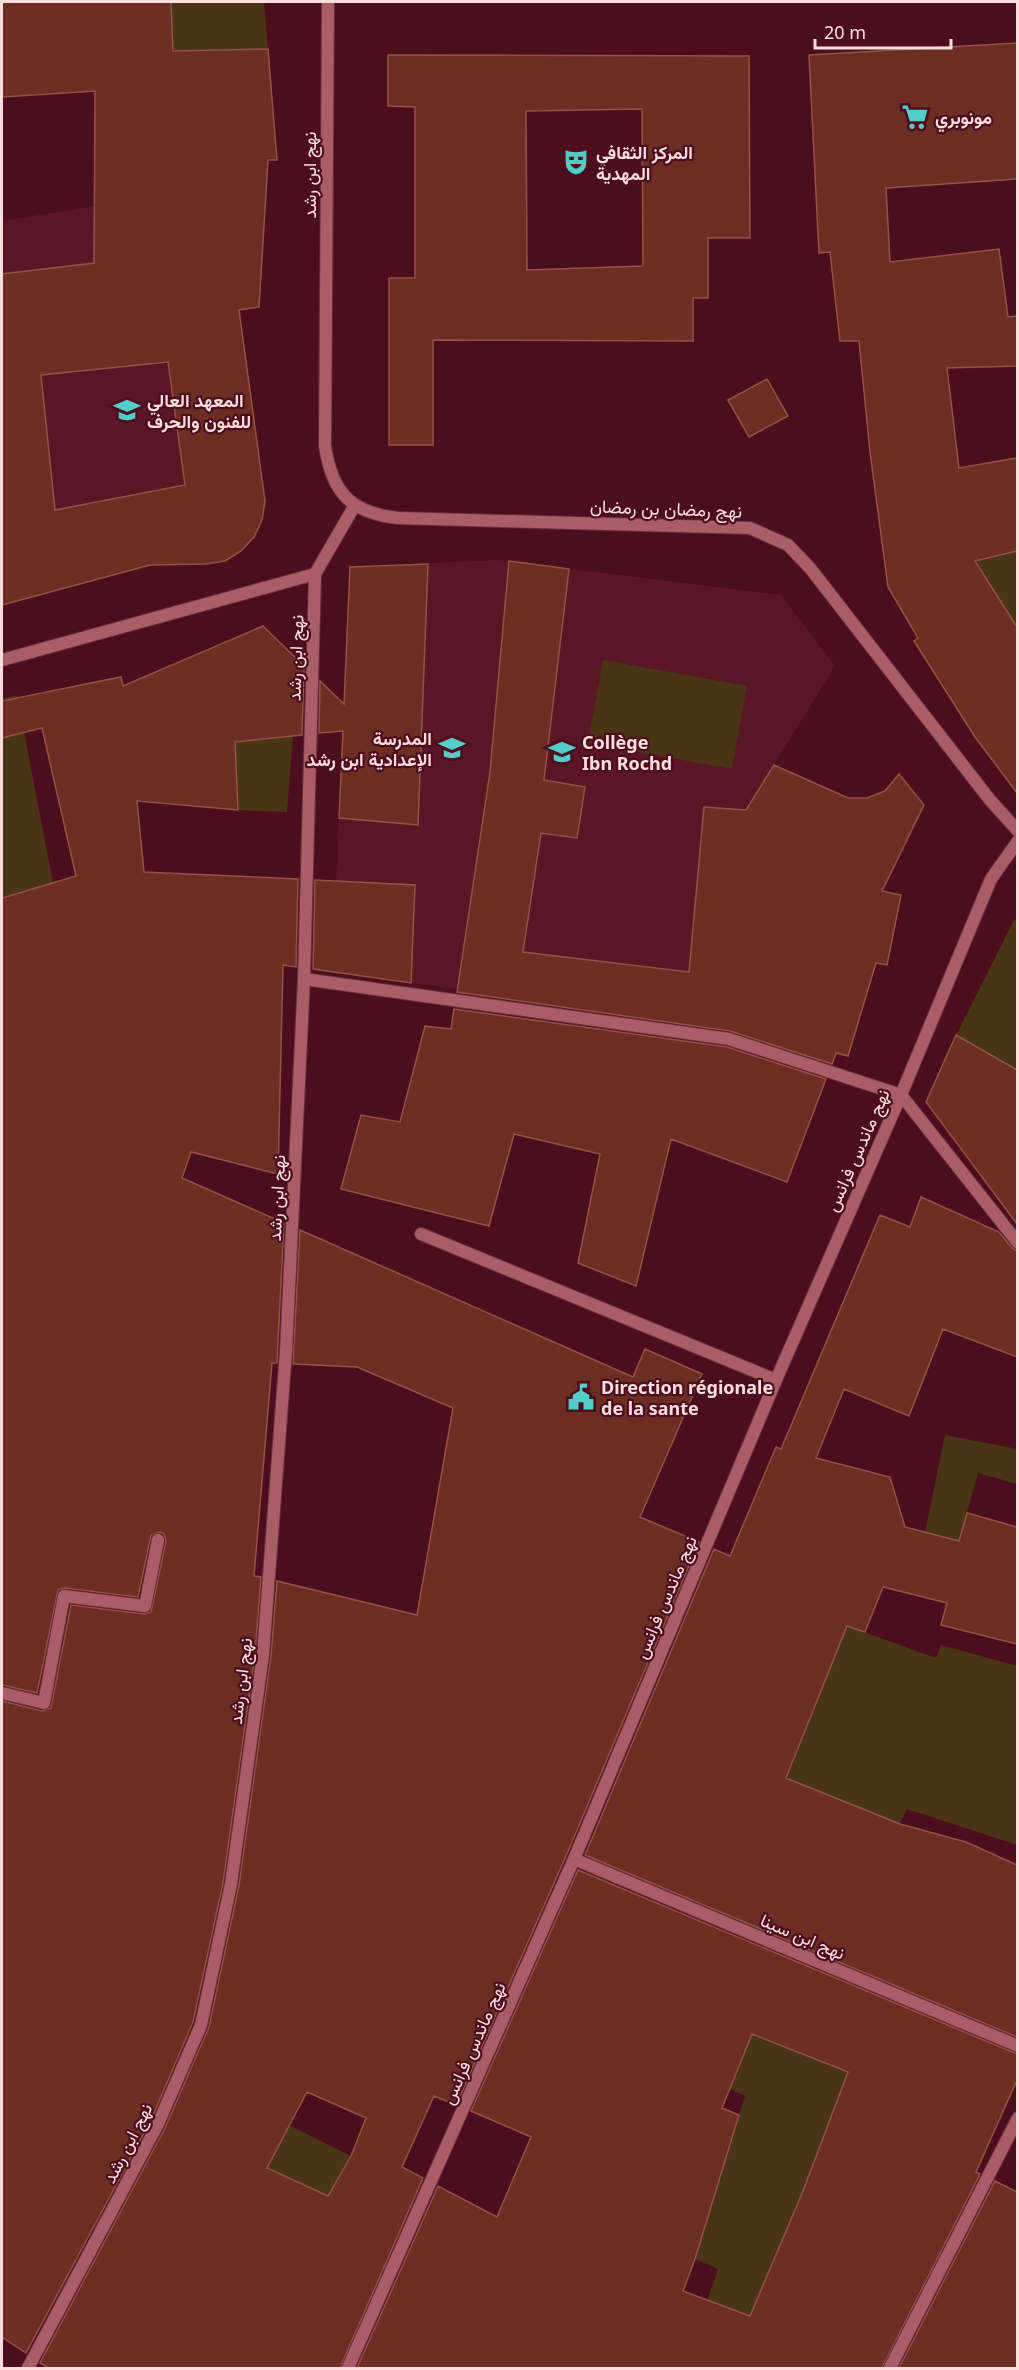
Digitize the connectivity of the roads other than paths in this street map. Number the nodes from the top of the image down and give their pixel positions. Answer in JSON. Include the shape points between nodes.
{"nodes":[{"id":1,"x":328,"y":2,"type":"edge"},
{"id":2,"x":355,"y":505,"type":"junction"},
{"id":3,"x":315,"y":574,"type":"junction"},
{"id":4,"x":2,"y":660,"type":"edge"},
{"id":5,"x":1017,"y":831,"type":"edge"},
{"id":6,"x":1017,"y":841,"type":"edge"},
{"id":7,"x":304,"y":979,"type":"junction"},
{"id":8,"x":900,"y":1095,"type":"junction"},
{"id":9,"x":421,"y":1234,"type":"dead end"},
{"id":10,"x":1017,"y":1243,"type":"edge"},
{"id":11,"x":776,"y":1380,"type":"junction"},
{"id":12,"x":158,"y":1540,"type":"dead end"},
{"id":13,"x":2,"y":1693,"type":"edge"},
{"id":14,"x":574,"y":1859,"type":"junction"},
{"id":15,"x":1017,"y":2046,"type":"edge"},
{"id":16,"x":1017,"y":2118,"type":"edge"},
{"id":17,"x":28,"y":2368,"type":"edge"},
{"id":18,"x":348,"y":2368,"type":"edge"},
{"id":19,"x":890,"y":2368,"type":"edge"}],
"edges":[{"from":1,"to":2,"type":"street","name":"نهج ابن رشد","via":[[325,446],[328,469],[339,489]]},
{"from":2,"to":3,"type":"street","name":"نهج ابن رشد"},
{"from":2,"to":5,"type":"street","name":"نهج رمضان بن رمضان","via":[[375,516],[398,518],[750,528],[788,545]]},
{"from":3,"to":4,"type":"street"},
{"from":3,"to":7,"type":"street","name":"نهج ابن رشد"},
{"from":6,"to":8,"type":"street","name":"نهج ماندس فرانس","via":[[991,879]]},
{"from":7,"to":8,"type":"street","via":[[729,1039]]},
{"from":7,"to":17,"type":"street","name":"نهج ابن رشد","via":[[286,1351],[262,1655],[231,1884],[208,2003],[158,2124]]},
{"from":8,"to":10,"type":"street"},
{"from":8,"to":11,"type":"street","name":"نهج ماندس فرانس"},
{"from":9,"to":11,"type":"street"},
{"from":11,"to":14,"type":"street","name":"نهج ماندس فرانس"},
{"from":12,"to":13,"type":"street","via":[[145,1606],[64,1596],[44,1703]]},
{"from":14,"to":15,"type":"street","name":"نهج ابن سينا"},
{"from":14,"to":18,"type":"street","name":"نهج ماندس فرانس"},
{"from":16,"to":19,"type":"street"}]}
